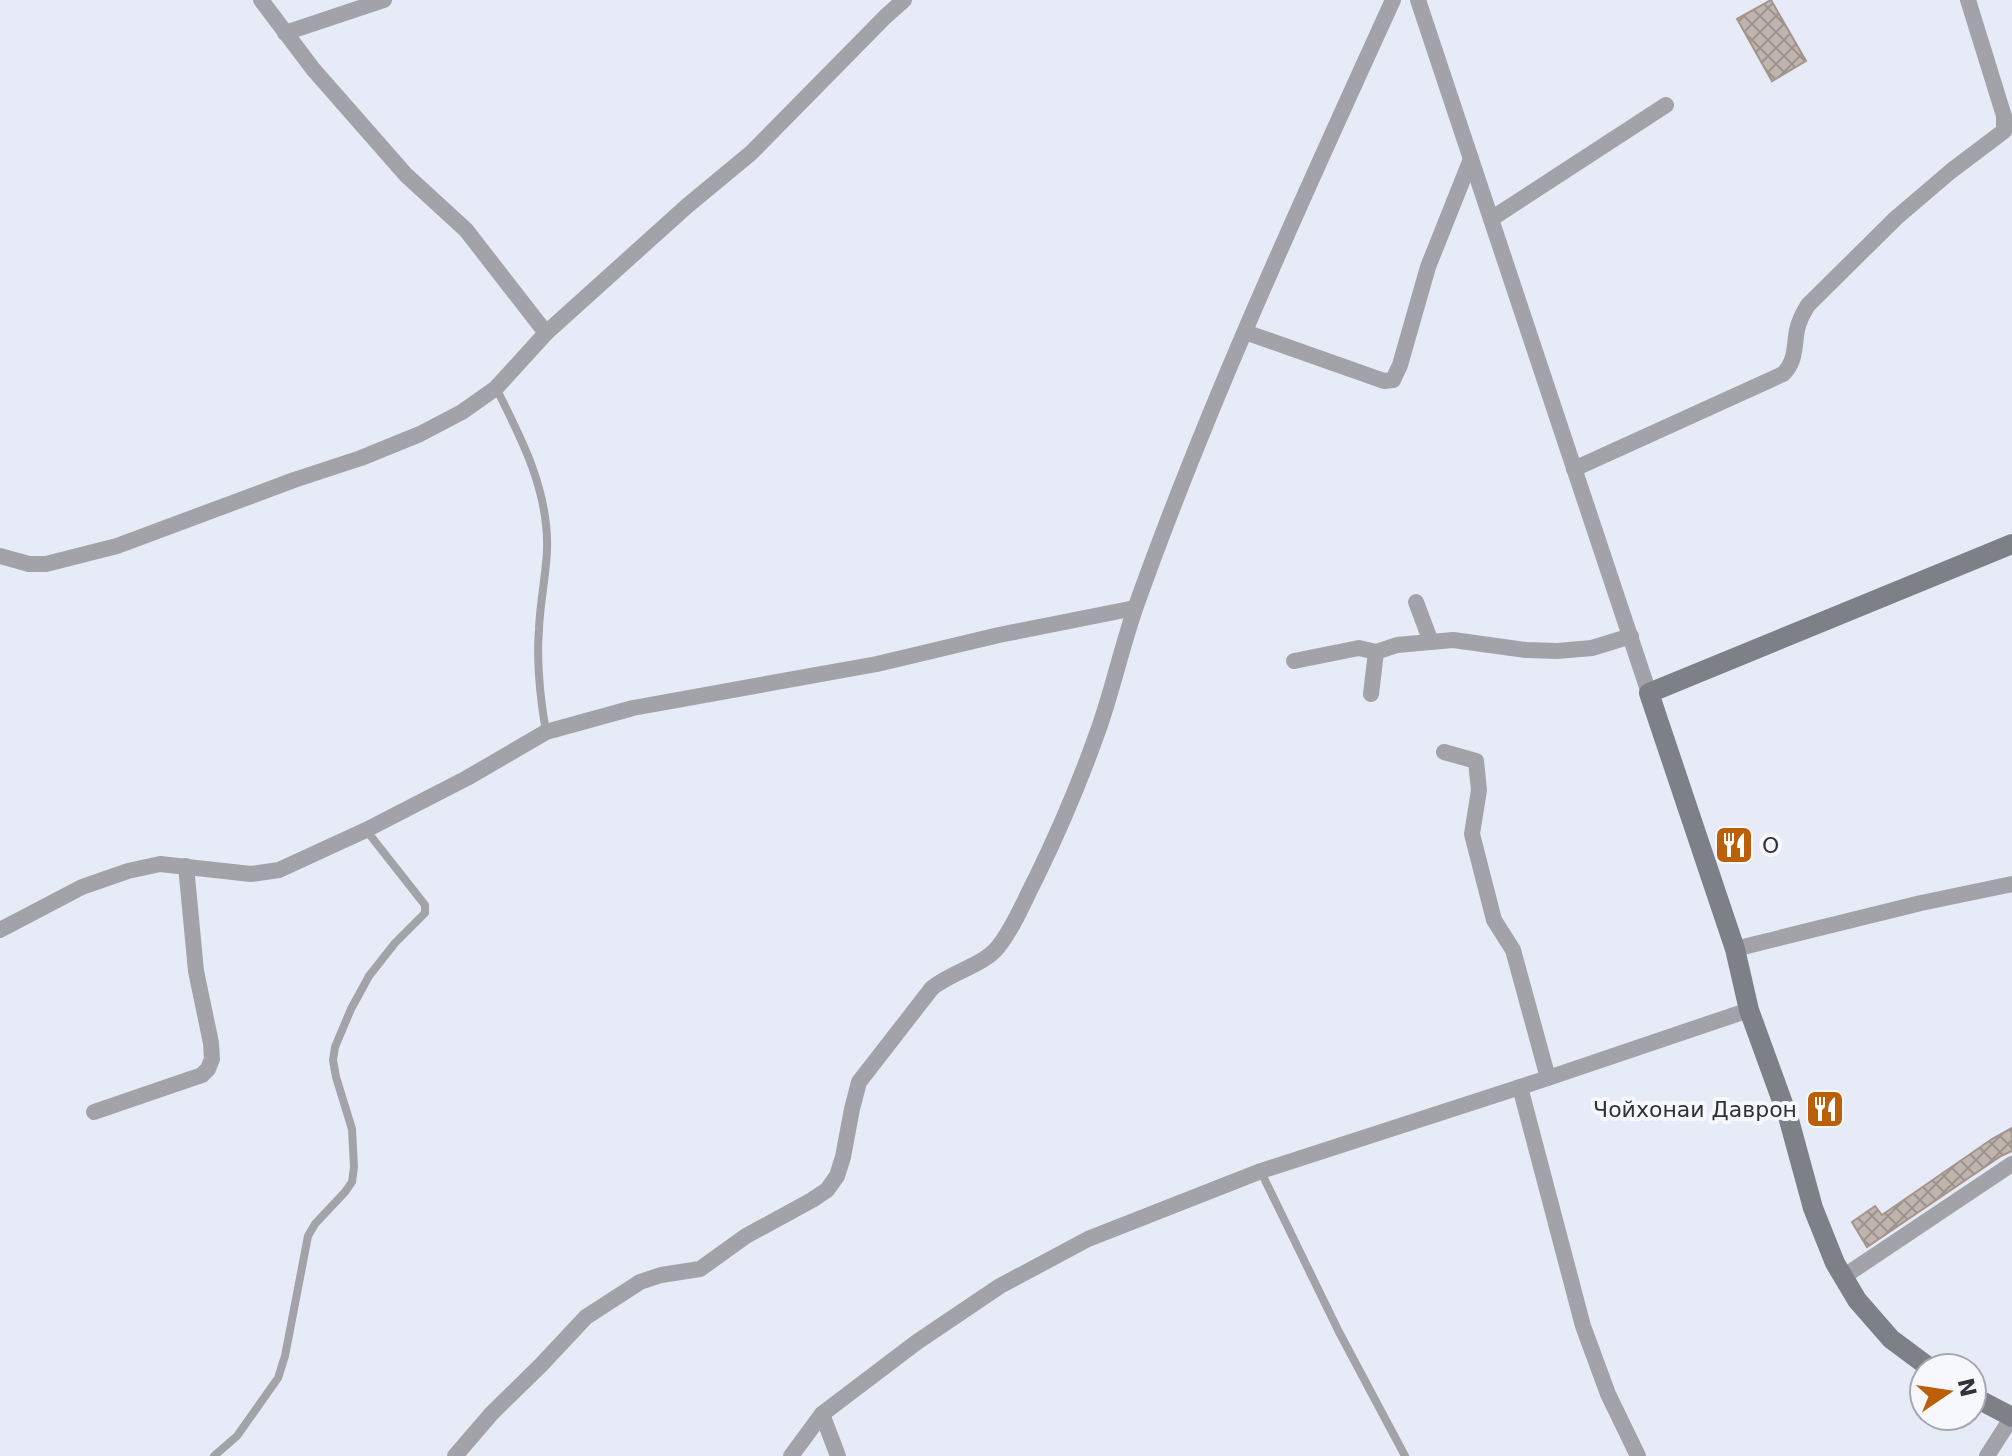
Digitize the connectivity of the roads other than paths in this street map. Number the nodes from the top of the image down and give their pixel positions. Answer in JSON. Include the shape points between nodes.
{"nodes":[{"id":1,"x":261,"y":0,"type":"edge"},
{"id":2,"x":384,"y":0,"type":"edge"},
{"id":3,"x":904,"y":0,"type":"edge"},
{"id":4,"x":1393,"y":0,"type":"edge"},
{"id":5,"x":1418,"y":0,"type":"edge"},
{"id":6,"x":1968,"y":0,"type":"edge"},
{"id":7,"x":285,"y":33,"type":"junction"},
{"id":8,"x":2012,"y":75,"type":"edge"},
{"id":9,"x":1994,"y":81,"type":"junction"},
{"id":10,"x":1666,"y":105,"type":"dead end"},
{"id":11,"x":1471,"y":159,"type":"junction"},
{"id":12,"x":1491,"y":219,"type":"junction"},
{"id":13,"x":1245,"y":332,"type":"junction"},
{"id":14,"x":546,"y":333,"type":"junction"},
{"id":15,"x":496,"y":388,"type":"junction"},
{"id":16,"x":1574,"y":469,"type":"junction"},
{"id":17,"x":2012,"y":544,"type":"edge"},
{"id":18,"x":0,"y":556,"type":"edge"},
{"id":19,"x":1416,"y":602,"type":"dead end"},
{"id":20,"x":1135,"y":608,"type":"junction"},
{"id":21,"x":1631,"y":636,"type":"junction"},
{"id":22,"x":1431,"y":642,"type":"junction"},
{"id":23,"x":1376,"y":652,"type":"junction"},
{"id":24,"x":1294,"y":661,"type":"dead end"},
{"id":25,"x":1649,"y":693,"type":"junction"},
{"id":26,"x":1371,"y":694,"type":"dead end"},
{"id":27,"x":546,"y":732,"type":"junction"},
{"id":28,"x":1444,"y":752,"type":"dead end"},
{"id":29,"x":366,"y":830,"type":"junction"},
{"id":30,"x":186,"y":866,"type":"junction"},
{"id":31,"x":2012,"y":884,"type":"edge"},
{"id":32,"x":0,"y":930,"type":"edge"},
{"id":33,"x":1735,"y":949,"type":"junction"},
{"id":34,"x":1749,"y":1010,"type":"junction"},
{"id":35,"x":1548,"y":1078,"type":"junction"},
{"id":36,"x":1520,"y":1087,"type":"junction"},
{"id":37,"x":94,"y":1112,"type":"dead end"},
{"id":38,"x":2012,"y":1164,"type":"edge"},
{"id":39,"x":1261,"y":1171,"type":"junction"},
{"id":40,"x":1843,"y":1277,"type":"junction"},
{"id":41,"x":1908,"y":1352,"type":"edge"},
{"id":42,"x":1988,"y":1404,"type":"edge"},
{"id":43,"x":822,"y":1414,"type":"junction"},
{"id":44,"x":2012,"y":1417,"type":"edge"},
{"id":45,"x":214,"y":1456,"type":"edge"},
{"id":46,"x":455,"y":1456,"type":"edge"},
{"id":47,"x":791,"y":1456,"type":"edge"},
{"id":48,"x":838,"y":1456,"type":"edge"},
{"id":49,"x":1405,"y":1456,"type":"edge"},
{"id":50,"x":1638,"y":1456,"type":"edge"},
{"id":51,"x":1987,"y":1456,"type":"edge"}],
"edges":[{"from":1,"to":7,"type":"street"},
{"from":2,"to":7,"type":"street"},
{"from":3,"to":14,"type":"street","via":[[751,153]]},
{"from":4,"to":13,"type":"street"},
{"from":5,"to":11,"type":"street"},
{"from":6,"to":9,"type":"street"},
{"from":7,"to":14,"type":"street","via":[[406,175],[466,230]]},
{"from":8,"to":9,"type":"street"},
{"from":9,"to":16,"type":"street","via":[[2004,131],[1896,218],[1808,305],[1797,330],[1793,360],[1783,374]]},
{"from":10,"to":12,"type":"street"},
{"from":11,"to":12,"type":"street"},
{"from":11,"to":13,"type":"street","via":[[1428,267],[1393,380]]},
{"from":12,"to":16,"type":"street"},
{"from":13,"to":20,"type":"street"},
{"from":14,"to":15,"type":"street"},
{"from":15,"to":18,"type":"street","via":[[420,434],[117,546],[46,564]]},
{"from":15,"to":27,"type":"lane","via":[[521,437],[544,512],[547,548],[537,657]]},
{"from":16,"to":21,"type":"street"},
{"from":17,"to":25,"type":"main road"},
{"from":19,"to":22,"type":"street"},
{"from":20,"to":27,"type":"street","via":[[877,664],[633,708]]},
{"from":20,"to":46,"type":"street","via":[[1067,813],[1018,914],[988,957],[932,988],[859,1082],[843,1157],[827,1190],[700,1269],[640,1282],[586,1317]]},
{"from":21,"to":22,"type":"street","via":[[1592,648],[1557,651]]},
{"from":21,"to":25,"type":"street"},
{"from":22,"to":23,"type":"street"},
{"from":23,"to":24,"type":"street","via":[[1359,648]]},
{"from":23,"to":26,"type":"street"},
{"from":25,"to":33,"type":"main road"},
{"from":27,"to":29,"type":"street"},
{"from":28,"to":35,"type":"street","via":[[1476,761],[1479,790],[1472,834],[1494,920],[1513,950]]},
{"from":29,"to":30,"type":"street","via":[[279,870],[251,874]]},
{"from":29,"to":45,"type":"lane","via":[[425,905],[425,913],[369,976],[335,1047],[336,1077],[352,1129],[352,1182],[308,1236],[278,1378],[237,1436]]},
{"from":30,"to":32,"type":"street","via":[[160,864],[128,871],[82,887]]},
{"from":30,"to":37,"type":"street","via":[[196,971],[212,1059],[202,1075]]},
{"from":31,"to":33,"type":"street"},
{"from":33,"to":34,"type":"main road"},
{"from":34,"to":35,"type":"street"},
{"from":34,"to":40,"type":"main road","via":[[1789,1120],[1813,1208]]},
{"from":35,"to":36,"type":"street"},
{"from":36,"to":39,"type":"street"},
{"from":36,"to":50,"type":"street","via":[[1583,1326]]},
{"from":38,"to":40,"type":"street"},
{"from":39,"to":43,"type":"street","via":[[1088,1239],[1000,1286]]},
{"from":39,"to":49,"type":"lane"},
{"from":40,"to":41,"type":"main road","via":[[1891,1339]]},
{"from":42,"to":44,"type":"main road"},
{"from":43,"to":47,"type":"street"},
{"from":43,"to":48,"type":"street"},
{"from":44,"to":51,"type":"street"}]}
